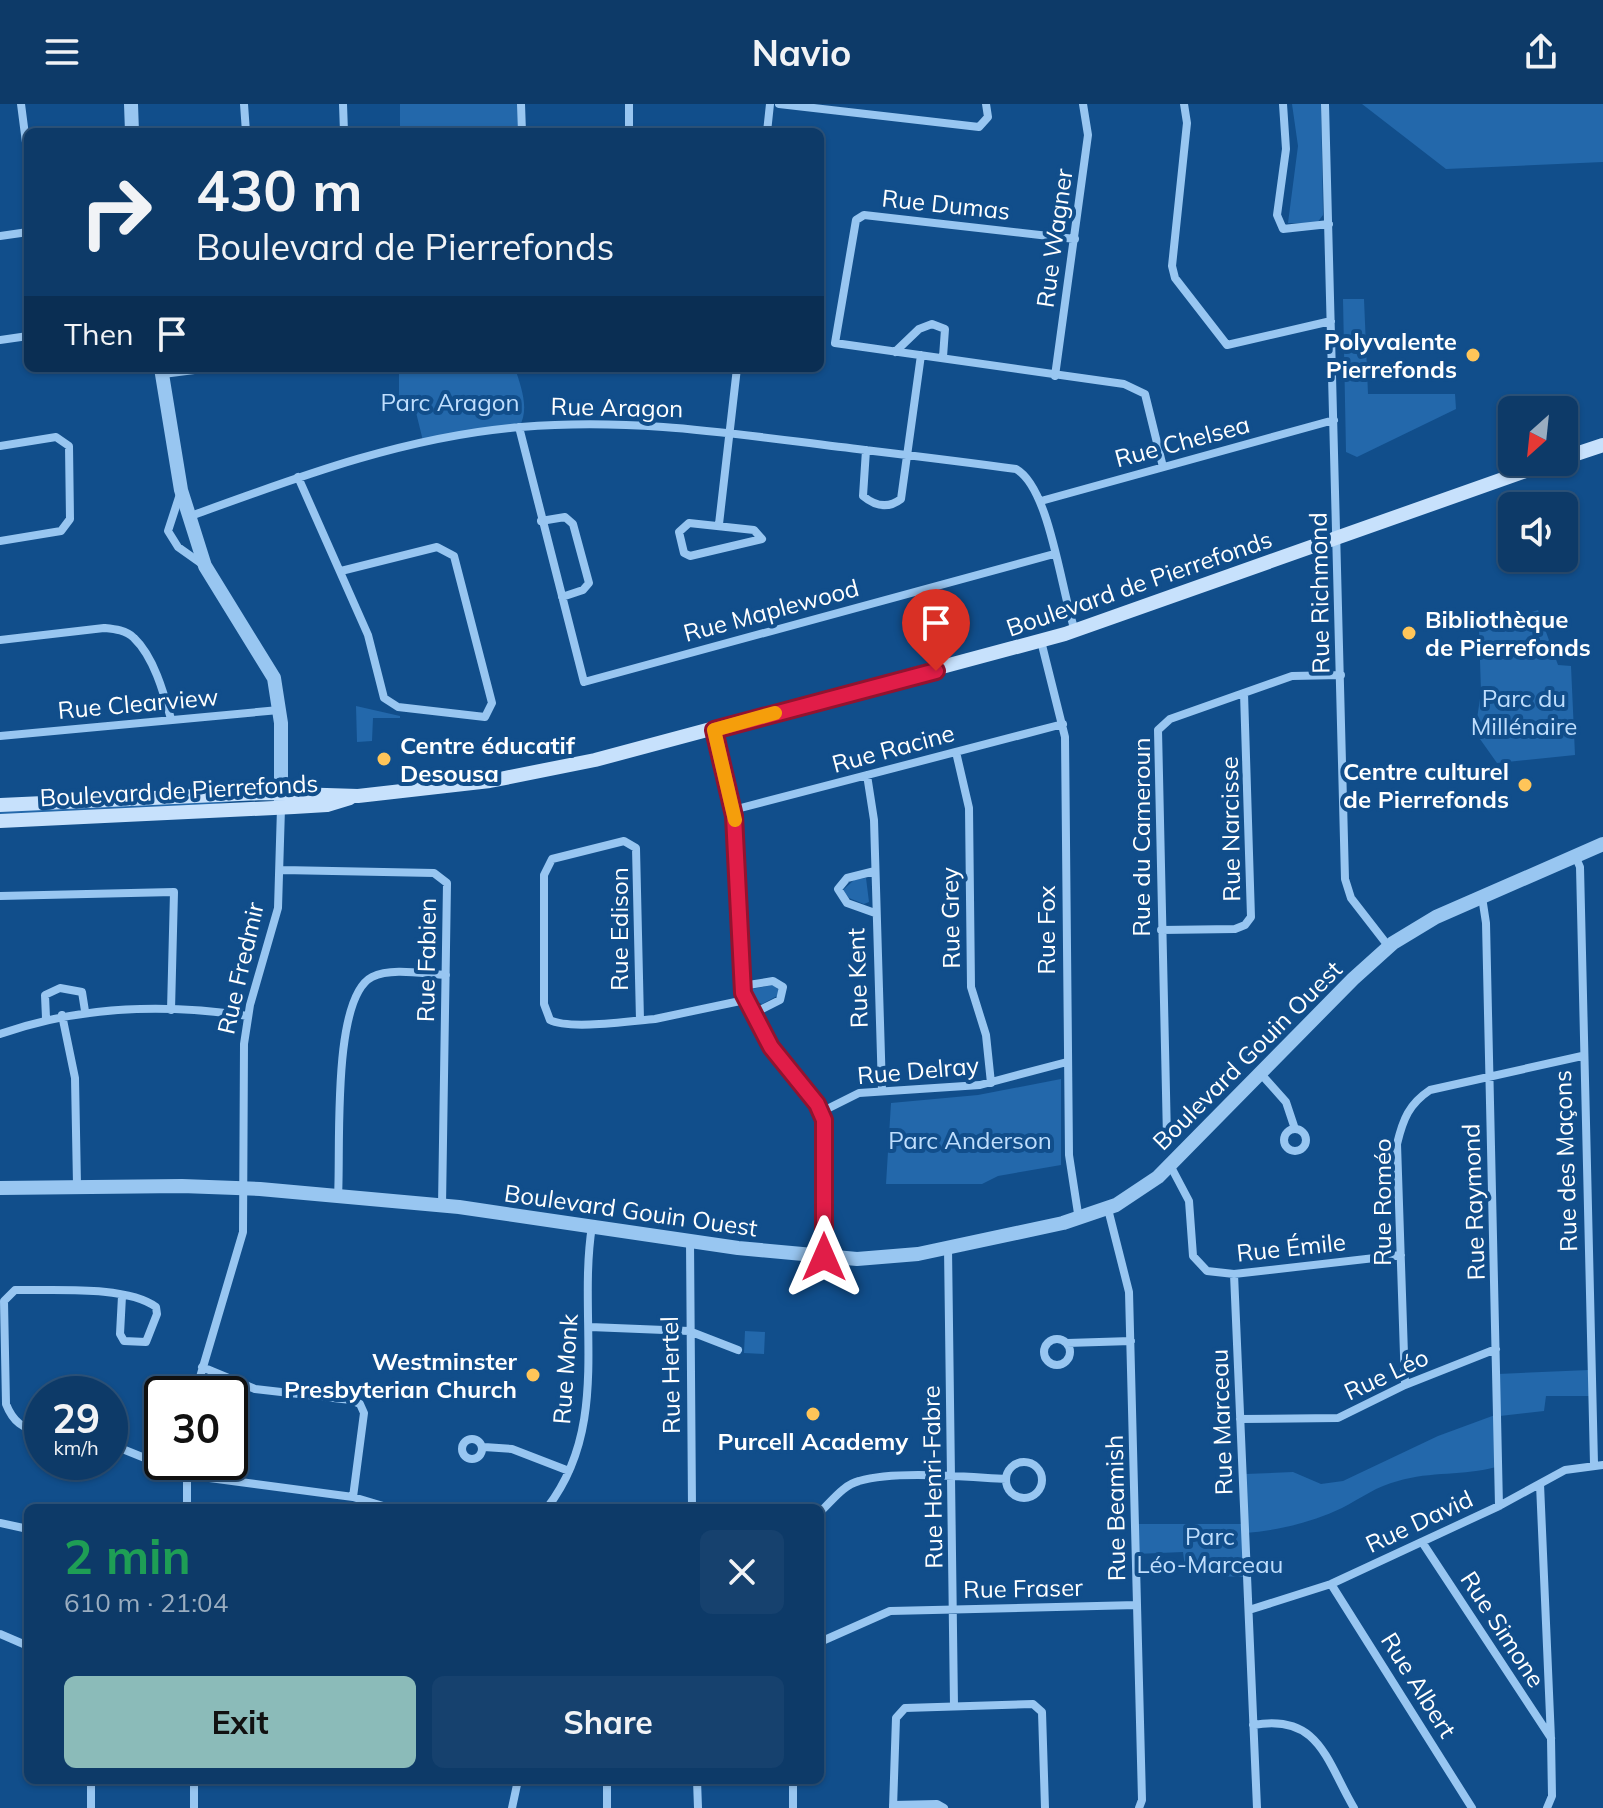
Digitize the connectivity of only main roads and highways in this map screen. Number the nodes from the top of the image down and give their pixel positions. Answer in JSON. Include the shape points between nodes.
{"nodes":[{"id":1,"x":1603,"y":445,"type":"edge"},
{"id":2,"x":1578,"y":453,"type":"edge"},
{"id":3,"x":1511,"y":476,"type":"edge"},
{"id":4,"x":281,"y":801,"type":"junction"},
{"id":5,"x":0,"y":805,"type":"edge"},
{"id":6,"x":0,"y":821,"type":"edge"}],
"edges":[{"from":1,"to":2,"type":"main road"},
{"from":3,"to":4,"type":"main road","name":"Boulevard de Pierrefonds","via":[[1075,631],[714,730],[543,771]]},
{"from":4,"to":5,"type":"main road","name":"Boulevard de Pierrefonds"},
{"from":4,"to":6,"type":"main road","name":"Boulevard de Pierrefonds"}]}
